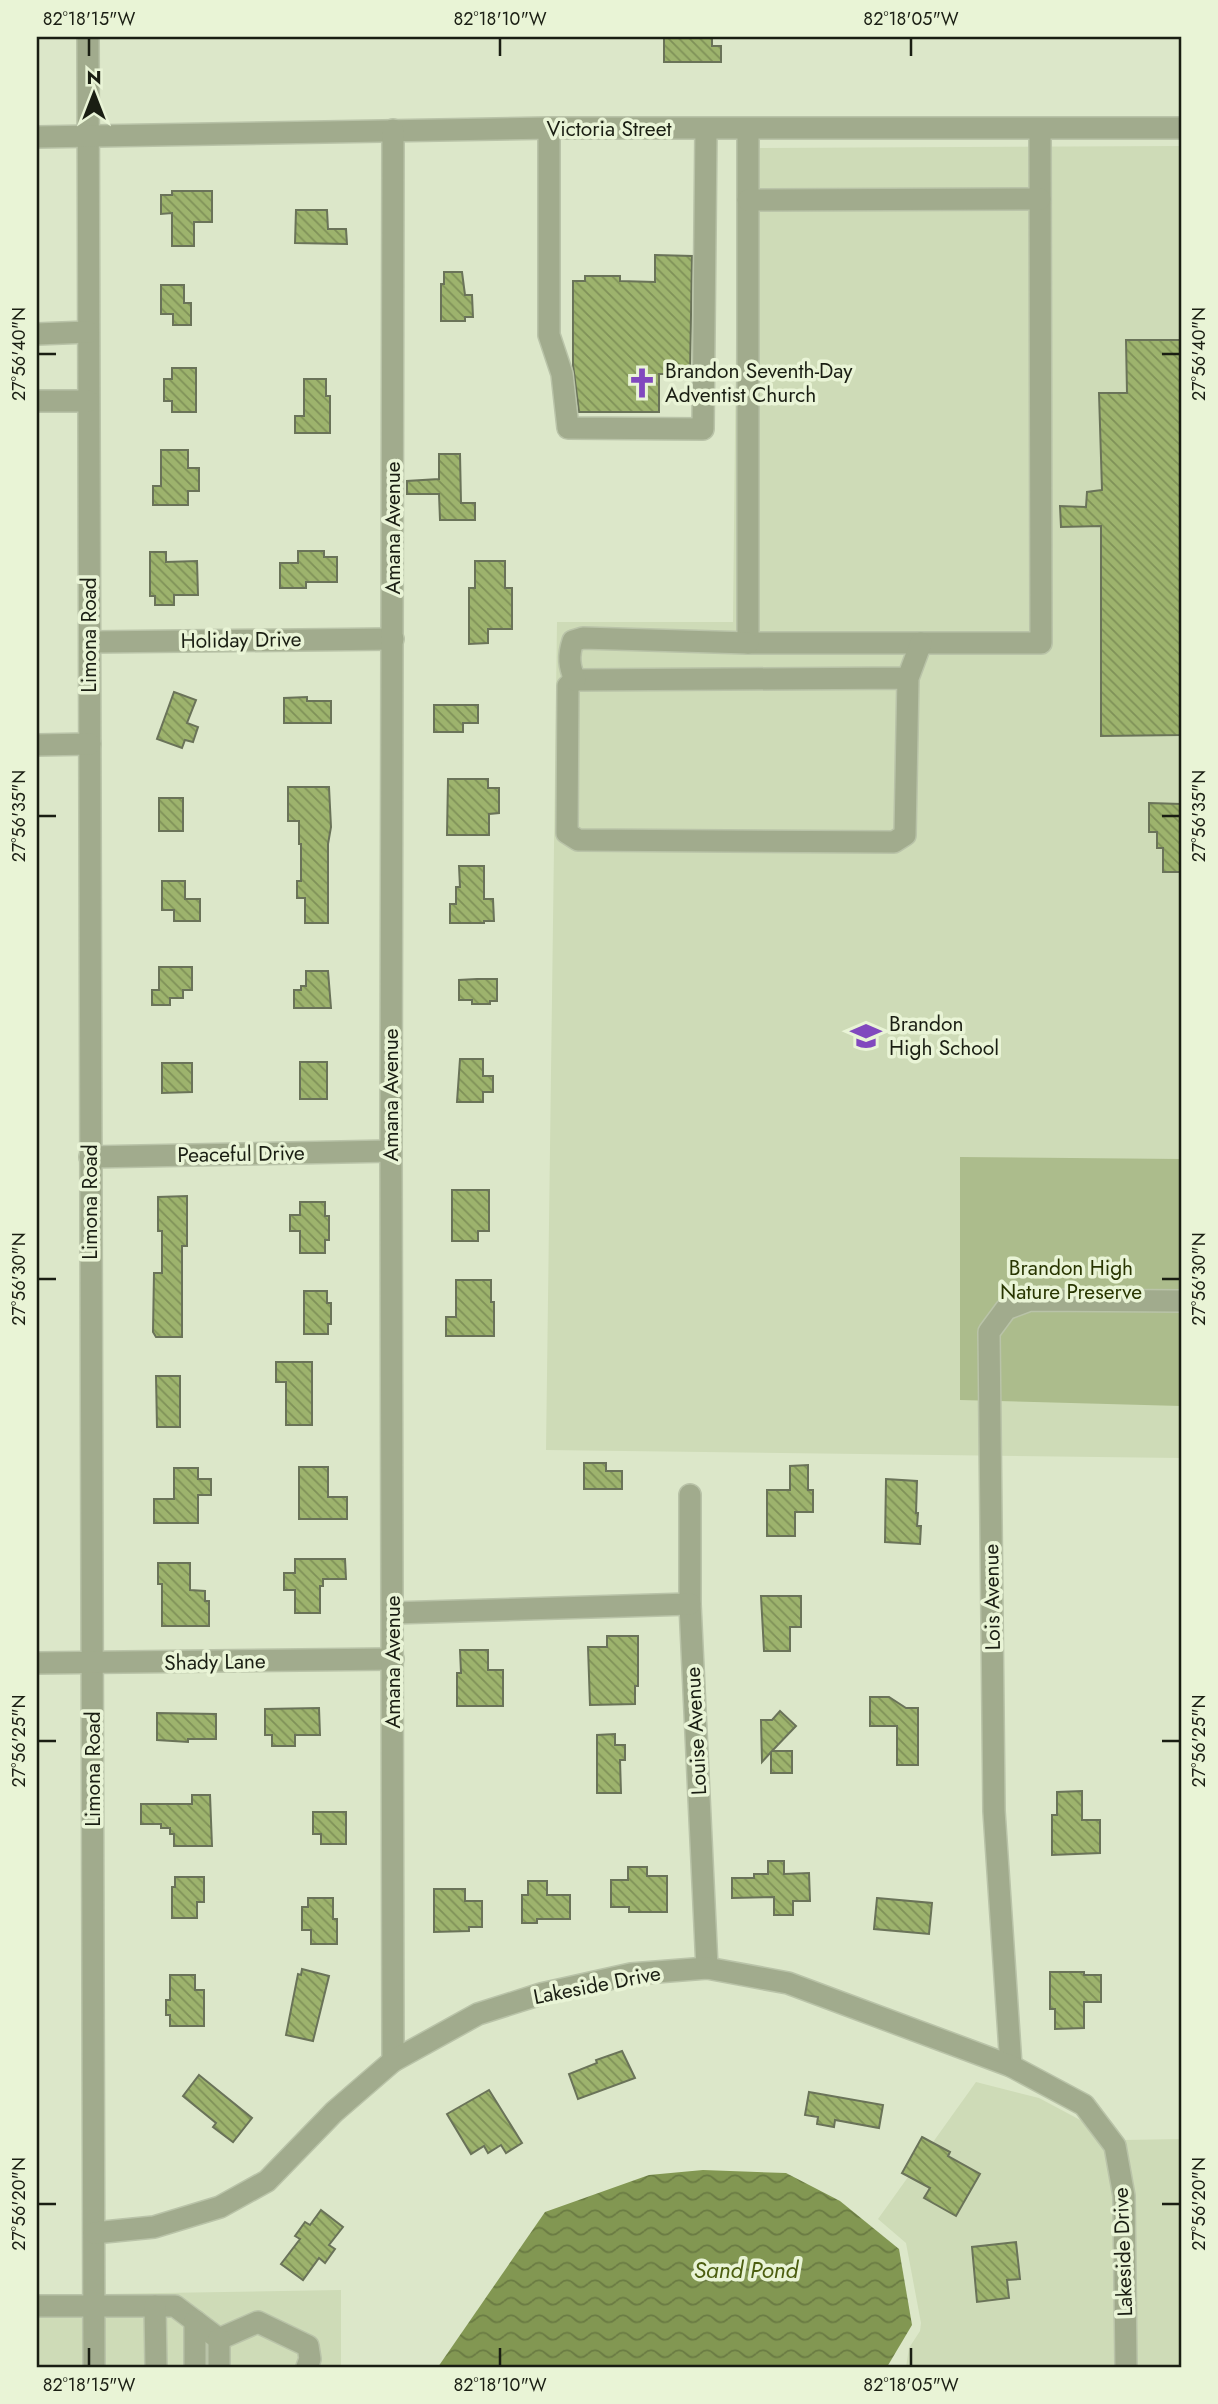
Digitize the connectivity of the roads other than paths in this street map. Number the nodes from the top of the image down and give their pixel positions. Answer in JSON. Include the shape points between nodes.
{"nodes":[{"id":1,"x":88,"y":37,"type":"edge"},
{"id":2,"x":549,"y":128,"type":"junction"},
{"id":3,"x":1181,"y":128,"type":"edge"},
{"id":4,"x":706,"y":129,"type":"junction"},
{"id":5,"x":748,"y":129,"type":"junction"},
{"id":6,"x":393,"y":130,"type":"junction"},
{"id":7,"x":1040,"y":130,"type":"junction"},
{"id":8,"x":88,"y":136,"type":"junction"},
{"id":9,"x":37,"y":137,"type":"edge"},
{"id":10,"x":1040,"y":199,"type":"junction"},
{"id":11,"x":748,"y":200,"type":"junction"},
{"id":12,"x":88,"y":332,"type":"junction"},
{"id":13,"x":37,"y":334,"type":"edge"},
{"id":14,"x":37,"y":401,"type":"edge"},
{"id":15,"x":88,"y":401,"type":"junction"},
{"id":16,"x":393,"y":639,"type":"junction"},
{"id":17,"x":90,"y":642,"type":"junction"},
{"id":18,"x":748,"y":643,"type":"junction"},
{"id":19,"x":920,"y":643,"type":"junction"},
{"id":20,"x":908,"y":678,"type":"junction"},
{"id":21,"x":575,"y":680,"type":"junction"},
{"id":22,"x":90,"y":744,"type":"junction"},
{"id":23,"x":37,"y":745,"type":"edge"},
{"id":24,"x":391,"y":1151,"type":"junction"},
{"id":25,"x":90,"y":1157,"type":"junction"},
{"id":26,"x":1181,"y":1301,"type":"edge"},
{"id":27,"x":690,"y":1495,"type":"dead end"},
{"id":28,"x":691,"y":1604,"type":"junction"},
{"id":29,"x":393,"y":1613,"type":"junction"},
{"id":30,"x":393,"y":1659,"type":"junction"},
{"id":31,"x":37,"y":1663,"type":"edge"},
{"id":32,"x":93,"y":1663,"type":"junction"},
{"id":33,"x":707,"y":1968,"type":"junction"},
{"id":34,"x":393,"y":2061,"type":"junction"},
{"id":35,"x":1011,"y":2066,"type":"junction"},
{"id":36,"x":94,"y":2233,"type":"junction"},
{"id":37,"x":94,"y":2305,"type":"junction"},
{"id":38,"x":37,"y":2306,"type":"edge"},
{"id":39,"x":155,"y":2306,"type":"junction"},
{"id":40,"x":195,"y":2321,"type":"junction"},
{"id":41,"x":219,"y":2339,"type":"junction"},
{"id":42,"x":94,"y":2367,"type":"edge"},
{"id":43,"x":156,"y":2367,"type":"edge"},
{"id":44,"x":195,"y":2367,"type":"edge"},
{"id":45,"x":219,"y":2367,"type":"edge"},
{"id":46,"x":307,"y":2367,"type":"edge"},
{"id":47,"x":1126,"y":2367,"type":"edge"}],
"edges":[{"from":1,"to":8,"type":"street","name":"Limona Road"},
{"from":2,"to":4,"type":"street","name":"Victoria Street"},
{"from":2,"to":4,"type":"street","via":[[550,335],[562,374],[568,428],[690,429],[703,429]]},
{"from":2,"to":6,"type":"street","name":"Victoria Street"},
{"from":3,"to":7,"type":"street","name":"Victoria Street"},
{"from":4,"to":5,"type":"street","name":"Victoria Street"},
{"from":5,"to":7,"type":"street","name":"Victoria Street"},
{"from":5,"to":11,"type":"street"},
{"from":6,"to":8,"type":"street","name":"Victoria Street"},
{"from":6,"to":16,"type":"street","name":"Amana Avenue"},
{"from":7,"to":10,"type":"street"},
{"from":8,"to":9,"type":"street","name":"Victoria Street"},
{"from":8,"to":12,"type":"street","name":"Limona Road"},
{"from":10,"to":11,"type":"street"},
{"from":10,"to":19,"type":"street","via":[[1041,643]]},
{"from":11,"to":18,"type":"street"},
{"from":12,"to":13,"type":"street"},
{"from":12,"to":15,"type":"street","name":"Limona Road"},
{"from":14,"to":15,"type":"street"},
{"from":15,"to":17,"type":"street","name":"Limona Road"},
{"from":16,"to":17,"type":"street","name":"Holiday Drive"},
{"from":16,"to":24,"type":"street","name":"Amana Avenue"},
{"from":17,"to":22,"type":"street","name":"Limona Road"},
{"from":18,"to":19,"type":"street"},
{"from":18,"to":21,"type":"street","via":[[583,638],[573,641],[569,654]]},
{"from":19,"to":20,"type":"street"},
{"from":20,"to":21,"type":"street"},
{"from":20,"to":21,"type":"street","via":[[905,835],[894,842],[578,840],[567,833],[568,686]]},
{"from":22,"to":23,"type":"street"},
{"from":22,"to":25,"type":"street","name":"Limona Road"},
{"from":24,"to":25,"type":"street","name":"Peaceful Drive"},
{"from":24,"to":29,"type":"street","name":"Amana Avenue"},
{"from":25,"to":32,"type":"street","name":"Limona Road"},
{"from":26,"to":35,"type":"street","name":"Lois Avenue","via":[[1030,1300],[1006,1309],[989,1332],[995,1811]]},
{"from":27,"to":28,"type":"street","name":"Louise Avenue"},
{"from":28,"to":29,"type":"street"},
{"from":28,"to":33,"type":"street","name":"Louise Avenue"},
{"from":29,"to":30,"type":"street","name":"Amana Avenue"},
{"from":30,"to":32,"type":"street","name":"Shady Lane"},
{"from":30,"to":34,"type":"street","name":"Amana Avenue"},
{"from":31,"to":32,"type":"street","name":"Shady Lane"},
{"from":32,"to":36,"type":"street","name":"Limona Road"},
{"from":33,"to":34,"type":"street","name":"Lakeside Drive","via":[[631,1973],[541,1994],[478,2014]]},
{"from":33,"to":35,"type":"street","name":"Lakeside Drive","via":[[788,1983]]},
{"from":34,"to":36,"type":"street","name":"Lakeside Drive","via":[[334,2112],[267,2181],[220,2207],[154,2227]]},
{"from":35,"to":47,"type":"street","name":"Lakeside Drive","via":[[1084,2105],[1115,2146],[1124,2196]]},
{"from":36,"to":37,"type":"street","name":"Limona Road"},
{"from":37,"to":38,"type":"street"},
{"from":37,"to":39,"type":"street"},
{"from":37,"to":42,"type":"street","name":"Limona Road"},
{"from":39,"to":40,"type":"street","via":[[175,2306]]},
{"from":39,"to":43,"type":"street"},
{"from":40,"to":41,"type":"street"},
{"from":40,"to":44,"type":"street"},
{"from":41,"to":45,"type":"street"},
{"from":41,"to":46,"type":"street","via":[[258,2322],[308,2346]]}]}
